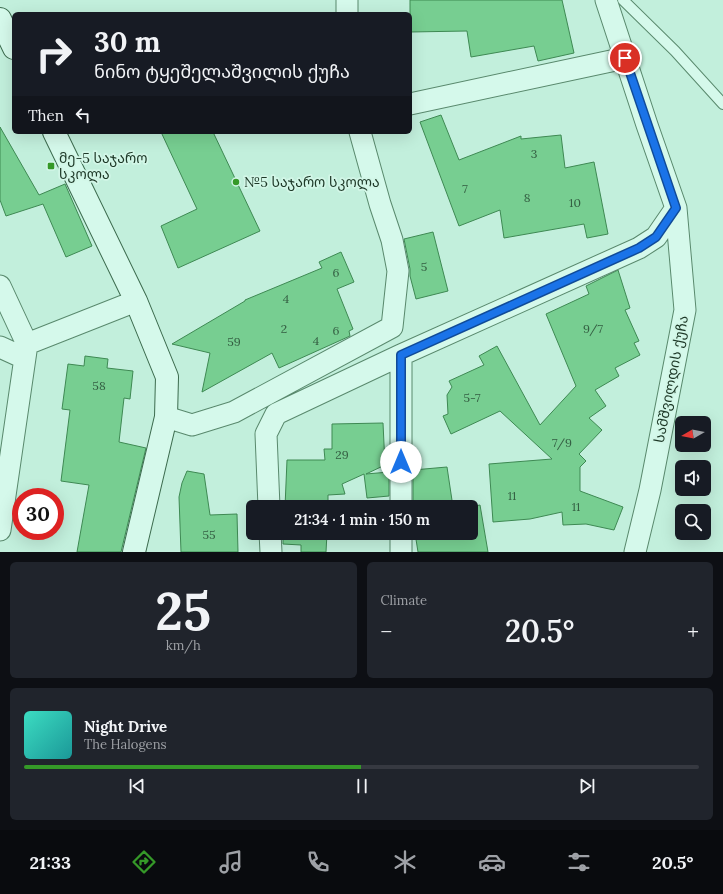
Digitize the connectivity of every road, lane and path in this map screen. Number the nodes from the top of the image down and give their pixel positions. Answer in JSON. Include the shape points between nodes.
{"nodes":[{"id":1,"x":347,"y":0,"type":"edge"},
{"id":2,"x":606,"y":0,"type":"edge"},
{"id":3,"x":623,"y":0,"type":"edge"},
{"id":4,"x":347,"y":12,"type":"edge"},
{"id":5,"x":0,"y":19,"type":"edge"},
{"id":6,"x":12,"y":44,"type":"edge"},
{"id":7,"x":625,"y":58,"type":"junction"},
{"id":8,"x":412,"y":104,"type":"edge"},
{"id":9,"x":723,"y":104,"type":"edge"},
{"id":10,"x":55,"y":134,"type":"edge"},
{"id":11,"x":361,"y":134,"type":"edge"},
{"id":12,"x":676,"y":208,"type":"junction"},
{"id":13,"x":0,"y":286,"type":"edge"},
{"id":14,"x":136,"y":301,"type":"junction"},
{"id":15,"x":0,"y":347,"type":"edge"},
{"id":16,"x":25,"y":351,"type":"junction"},
{"id":17,"x":401,"y":355,"type":"junction"},
{"id":18,"x":166,"y":417,"type":"junction"},
{"id":19,"x":269,"y":500,"type":"edge"},
{"id":20,"x":401,"y":500,"type":"edge"},
{"id":21,"x":0,"y":530,"type":"edge"},
{"id":22,"x":270,"y":540,"type":"edge"},
{"id":23,"x":401,"y":540,"type":"edge"},
{"id":24,"x":134,"y":552,"type":"edge"},
{"id":25,"x":271,"y":552,"type":"edge"},
{"id":26,"x":401,"y":552,"type":"edge"},
{"id":27,"x":635,"y":552,"type":"edge"}],
"edges":[{"from":1,"to":4,"type":"street"},
{"from":2,"to":7,"type":"street","name":"სამშვილდის ქუჩა"},
{"from":3,"to":9,"type":"lane","via":[[675,51]]},
{"from":5,"to":6,"type":"main road"},
{"from":7,"to":8,"type":"street"},
{"from":7,"to":12,"type":"street","name":"სამშვილდის ქუჩა"},
{"from":10,"to":14,"type":"main road"},
{"from":11,"to":18,"type":"street","via":[[392,240],[398,271],[392,327],[234,412],[192,425]]},
{"from":12,"to":17,"type":"street","via":[[656,237],[639,248]]},
{"from":12,"to":27,"type":"street","name":"სამშვილდის ქუჩა","via":[[685,310],[650,490]]},
{"from":13,"to":16,"type":"street"},
{"from":14,"to":16,"type":"street"},
{"from":14,"to":18,"type":"main road","via":[[167,377]]},
{"from":15,"to":16,"type":"street"},
{"from":16,"to":21,"type":"street"},
{"from":17,"to":19,"type":"street","via":[[276,414],[266,434]]},
{"from":17,"to":20,"type":"street"},
{"from":18,"to":24,"type":"main road"},
{"from":22,"to":25,"type":"street"},
{"from":23,"to":26,"type":"street"}]}
